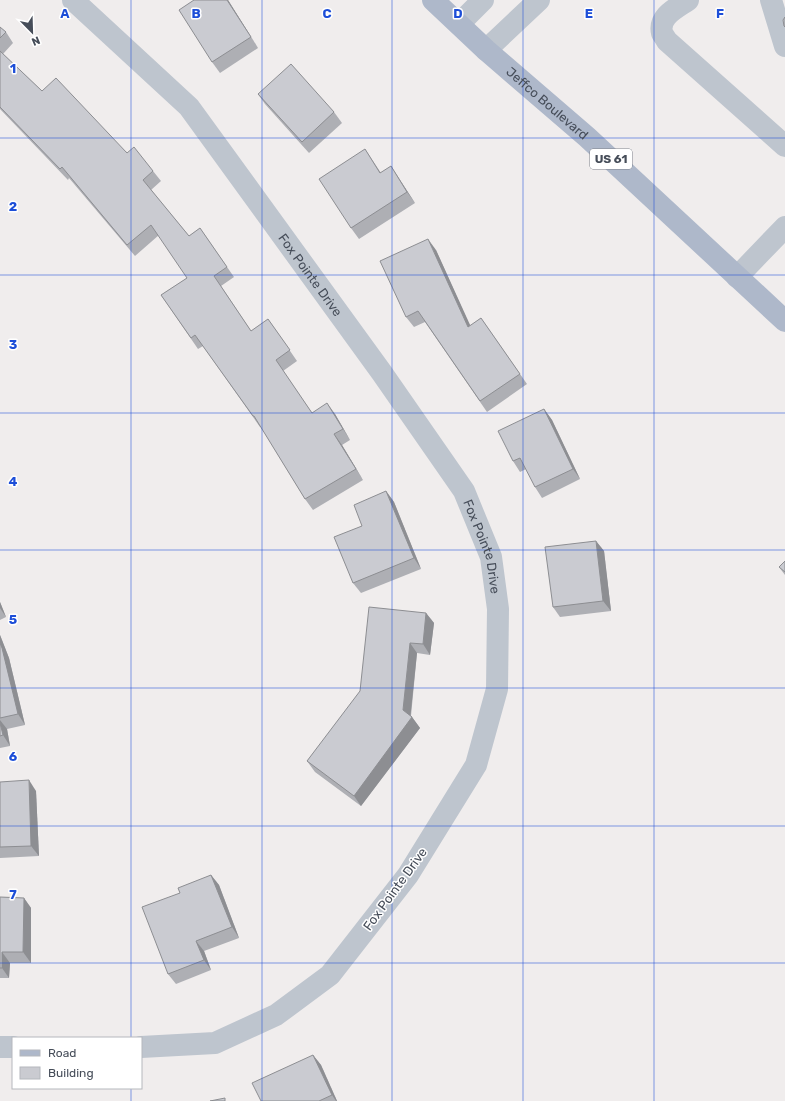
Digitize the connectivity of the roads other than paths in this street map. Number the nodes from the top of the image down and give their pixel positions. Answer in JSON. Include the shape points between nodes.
{"nodes":[{"id":1,"x":73,"y":0,"type":"edge"},
{"id":2,"x":433,"y":0,"type":"edge"},
{"id":3,"x":483,"y":0,"type":"edge"},
{"id":4,"x":539,"y":0,"type":"edge"},
{"id":5,"x":688,"y":0,"type":"edge"},
{"id":6,"x":771,"y":0,"type":"edge"},
{"id":7,"x":459,"y":24,"type":"junction"},
{"id":8,"x":785,"y":46,"type":"edge"},
{"id":9,"x":486,"y":50,"type":"junction"},
{"id":10,"x":785,"y":146,"type":"edge"},
{"id":11,"x":785,"y":227,"type":"edge"},
{"id":12,"x":737,"y":277,"type":"junction"},
{"id":13,"x":785,"y":321,"type":"edge"},
{"id":14,"x":0,"y":1047,"type":"edge"},
{"id":15,"x":12,"y":1047,"type":"edge"},
{"id":16,"x":142,"y":1047,"type":"edge"}],
"edges":[{"from":1,"to":16,"type":"street","name":"Fox Pointe Drive","via":[[189,107],[382,373],[464,491],[491,557],[498,609],[497,689],[476,765],[408,875],[330,976],[276,1015],[215,1043]]},
{"from":2,"to":7,"type":"main road","name":"Jeffco Boulevard","number":"US 61"},
{"from":3,"to":7,"type":"street"},
{"from":4,"to":9,"type":"street"},
{"from":5,"to":10,"type":"street","via":[[667,15],[663,22],[662,33],[667,41]]},
{"from":6,"to":8,"type":"street"},
{"from":7,"to":9,"type":"main road","name":"Jeffco Boulevard","number":"US 61"},
{"from":9,"to":12,"type":"main road","name":"Jeffco Boulevard","number":"US 61","via":[[587,137]]},
{"from":11,"to":12,"type":"street"},
{"from":12,"to":13,"type":"main road","name":"Jeffco Boulevard","number":"US 61"},
{"from":14,"to":15,"type":"street"}]}
